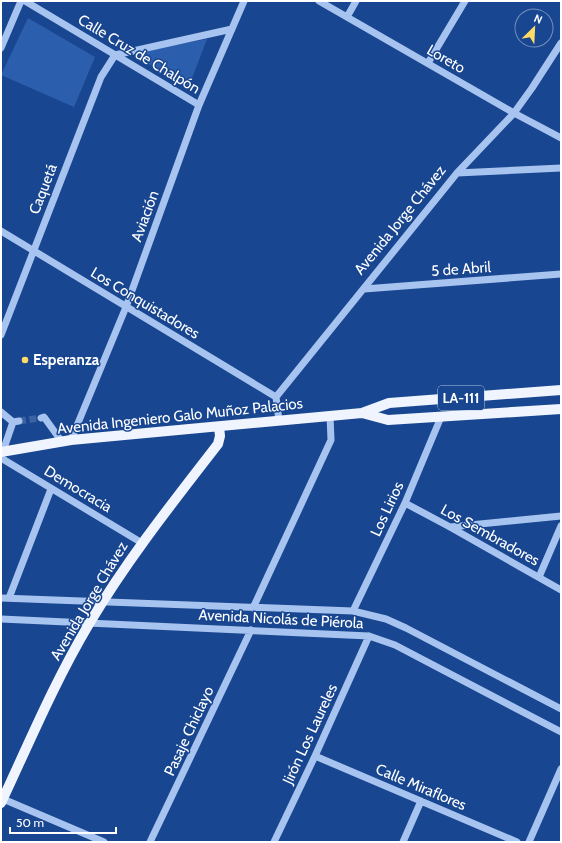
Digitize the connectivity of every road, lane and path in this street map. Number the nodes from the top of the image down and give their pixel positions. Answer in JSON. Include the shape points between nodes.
{"nodes":[{"id":1,"x":21,"y":1,"type":"edge"},
{"id":2,"x":25,"y":1,"type":"edge"},
{"id":3,"x":244,"y":1,"type":"edge"},
{"id":4,"x":319,"y":1,"type":"edge"},
{"id":5,"x":356,"y":1,"type":"edge"},
{"id":6,"x":465,"y":1,"type":"edge"},
{"id":7,"x":347,"y":17,"type":"junction"},
{"id":8,"x":232,"y":29,"type":"junction"},
{"id":9,"x":561,"y":43,"type":"edge"},
{"id":10,"x":1,"y":48,"type":"edge"},
{"id":11,"x":115,"y":55,"type":"junction"},
{"id":12,"x":428,"y":63,"type":"junction"},
{"id":13,"x":199,"y":105,"type":"junction"},
{"id":14,"x":514,"y":113,"type":"junction"},
{"id":15,"x":561,"y":138,"type":"edge"},
{"id":16,"x":561,"y":168,"type":"edge"},
{"id":17,"x":457,"y":173,"type":"junction"},
{"id":18,"x":1,"y":231,"type":"edge"},
{"id":19,"x":33,"y":251,"type":"junction"},
{"id":20,"x":561,"y":274,"type":"edge"},
{"id":21,"x":364,"y":289,"type":"junction"},
{"id":22,"x":126,"y":307,"type":"junction"},
{"id":23,"x":1,"y":335,"type":"edge"},
{"id":24,"x":561,"y":390,"type":"edge"},
{"id":25,"x":276,"y":397,"type":"junction"},
{"id":26,"x":561,"y":409,"type":"edge"},
{"id":27,"x":1,"y":412,"type":"edge"},
{"id":28,"x":362,"y":414,"type":"junction"},
{"id":29,"x":330,"y":416,"type":"junction"},
{"id":30,"x":441,"y":417,"type":"junction"},
{"id":31,"x":41,"y":418,"type":"dead end"},
{"id":32,"x":279,"y":421,"type":"junction"},
{"id":33,"x":219,"y":427,"type":"junction"},
{"id":34,"x":67,"y":441,"type":"junction"},
{"id":35,"x":2,"y":454,"type":"edge"},
{"id":36,"x":51,"y":489,"type":"junction"},
{"id":37,"x":405,"y":503,"type":"junction"},
{"id":38,"x":561,"y":516,"type":"edge"},
{"id":39,"x":561,"y":526,"type":"edge"},
{"id":40,"x":450,"y":527,"type":"junction"},
{"id":41,"x":142,"y":543,"type":"junction"},
{"id":42,"x":539,"y":577,"type":"junction"},
{"id":43,"x":561,"y":590,"type":"edge"},
{"id":44,"x":1,"y":598,"type":"edge"},
{"id":45,"x":9,"y":598,"type":"junction"},
{"id":46,"x":103,"y":602,"type":"junction"},
{"id":47,"x":253,"y":608,"type":"junction"},
{"id":48,"x":353,"y":611,"type":"junction"},
{"id":49,"x":1,"y":619,"type":"edge"},
{"id":50,"x":90,"y":622,"type":"junction"},
{"id":51,"x":250,"y":630,"type":"junction"},
{"id":52,"x":369,"y":636,"type":"junction"},
{"id":53,"x":561,"y":709,"type":"edge"},
{"id":54,"x":561,"y":732,"type":"edge"},
{"id":55,"x":315,"y":756,"type":"junction"},
{"id":56,"x":561,"y":769,"type":"edge"},
{"id":57,"x":2,"y":801,"type":"edge"},
{"id":58,"x":421,"y":801,"type":"junction"},
{"id":59,"x":104,"y":842,"type":"edge"},
{"id":60,"x":150,"y":842,"type":"edge"},
{"id":61,"x":274,"y":842,"type":"edge"},
{"id":62,"x":403,"y":842,"type":"edge"},
{"id":63,"x":517,"y":842,"type":"edge"},
{"id":64,"x":529,"y":842,"type":"edge"}],
"edges":[{"from":1,"to":10,"type":"street"},
{"from":2,"to":11,"type":"street","name":"Calle Cruz de Chalpón"},
{"from":3,"to":8,"type":"street","name":"Aviación"},
{"from":4,"to":7,"type":"street","name":"Loreto"},
{"from":5,"to":7,"type":"street"},
{"from":6,"to":12,"type":"street"},
{"from":7,"to":12,"type":"street","name":"Loreto"},
{"from":8,"to":11,"type":"street"},
{"from":8,"to":13,"type":"street","name":"Aviación"},
{"from":9,"to":14,"type":"street","name":"Avenida Jorge Chávez"},
{"from":11,"to":13,"type":"street","name":"Calle Cruz de Chalpón"},
{"from":11,"to":19,"type":"street","name":"Caquetá","via":[[101,76]]},
{"from":12,"to":14,"type":"street","name":"Loreto"},
{"from":13,"to":22,"type":"street","name":"Aviación"},
{"from":14,"to":15,"type":"street","name":"Loreto"},
{"from":14,"to":17,"type":"street","name":"Avenida Jorge Chávez"},
{"from":16,"to":17,"type":"street"},
{"from":17,"to":21,"type":"street","name":"Avenida Jorge Chávez"},
{"from":18,"to":19,"type":"street","name":"Los Conquistadores"},
{"from":19,"to":22,"type":"street","name":"Los Conquistadores"},
{"from":19,"to":23,"type":"street","name":"Caquetá"},
{"from":20,"to":21,"type":"street","name":"5 de Abril"},
{"from":21,"to":25,"type":"street","name":"Avenida Jorge Chávez"},
{"from":22,"to":25,"type":"street","name":"Los Conquistadores"},
{"from":22,"to":34,"type":"street","name":"Aviación"},
{"from":24,"to":28,"type":"main road","name":"Avenida Ingeniero Galo Muñoz Palacios","number":"LA-111","via":[[389,403]]},
{"from":25,"to":32,"type":"street"},
{"from":26,"to":30,"type":"main road","name":"Avenida Ingeniero Galo Muñoz Palacios","number":"LA-111"},
{"from":27,"to":35,"type":"street","via":[[16,421]]},
{"from":28,"to":29,"type":"main road","name":"Avenida Ingeniero Galo Muñoz Palacios","number":"LA-111"},
{"from":28,"to":30,"type":"main road","name":"Avenida Ingeniero Galo Muñoz Palacios","number":"LA-111","via":[[388,420]]},
{"from":29,"to":32,"type":"main road","name":"Avenida Ingeniero Galo Muñoz Palacios","number":"LA-111"},
{"from":29,"to":47,"type":"street","via":[[331,440]]},
{"from":30,"to":37,"type":"street","name":"Los Lirios"},
{"from":31,"to":34,"type":"street","via":[[44,417]]},
{"from":32,"to":33,"type":"main road","name":"Avenida Ingeniero Galo Muñoz Palacios","number":"LA-111"},
{"from":33,"to":34,"type":"main road","name":"Avenida Ingeniero Galo Muñoz Palacios"},
{"from":33,"to":41,"type":"main road","name":"Avenida Jorge Chávez","via":[[218,444]]},
{"from":34,"to":35,"type":"main road","name":"Avenida Ingeniero Galo Muñoz Palacios"},
{"from":35,"to":36,"type":"street","name":"Democracia"},
{"from":36,"to":41,"type":"street","name":"Democracia"},
{"from":36,"to":45,"type":"street"},
{"from":37,"to":40,"type":"street","name":"Los Sembradores"},
{"from":37,"to":48,"type":"street","name":"Los Lirios"},
{"from":38,"to":40,"type":"street"},
{"from":39,"to":42,"type":"street"},
{"from":40,"to":42,"type":"street","name":"Los Sembradores"},
{"from":41,"to":46,"type":"main road","name":"Avenida Jorge Chávez"},
{"from":42,"to":43,"type":"street","name":"Los Sembradores"},
{"from":44,"to":45,"type":"street","name":"Avenida Nicolás de Piérola"},
{"from":45,"to":46,"type":"street","name":"Avenida Nicolás de Piérola"},
{"from":46,"to":47,"type":"street","name":"Avenida Nicolás de Piérola"},
{"from":46,"to":50,"type":"main road","name":"Avenida Jorge Chávez"},
{"from":47,"to":48,"type":"street","name":"Avenida Nicolás de Piérola"},
{"from":48,"to":53,"type":"street","name":"Avenida Nicolás de Piérola","via":[[400,625]]},
{"from":49,"to":50,"type":"street","name":"Avenida Nicolás de Piérola"},
{"from":50,"to":51,"type":"street","name":"Avenida Nicolás de Piérola"},
{"from":50,"to":57,"type":"main road","name":"Avenida Jorge Chávez","via":[[41,716]]},
{"from":51,"to":52,"type":"street","name":"Avenida Nicolás de Piérola"},
{"from":51,"to":60,"type":"street","name":"Pasaje Chiclayo"},
{"from":52,"to":54,"type":"street","name":"Avenida Nicolás de Piérola","via":[[395,645]]},
{"from":52,"to":55,"type":"street","name":"Jirón Los Laureles"},
{"from":55,"to":58,"type":"street","name":"Calle Miraflores"},
{"from":55,"to":61,"type":"street","name":"Jirón Los Laureles"},
{"from":56,"to":64,"type":"street"},
{"from":57,"to":59,"type":"street"},
{"from":58,"to":62,"type":"street"},
{"from":58,"to":63,"type":"street","name":"Calle Miraflores"}]}
